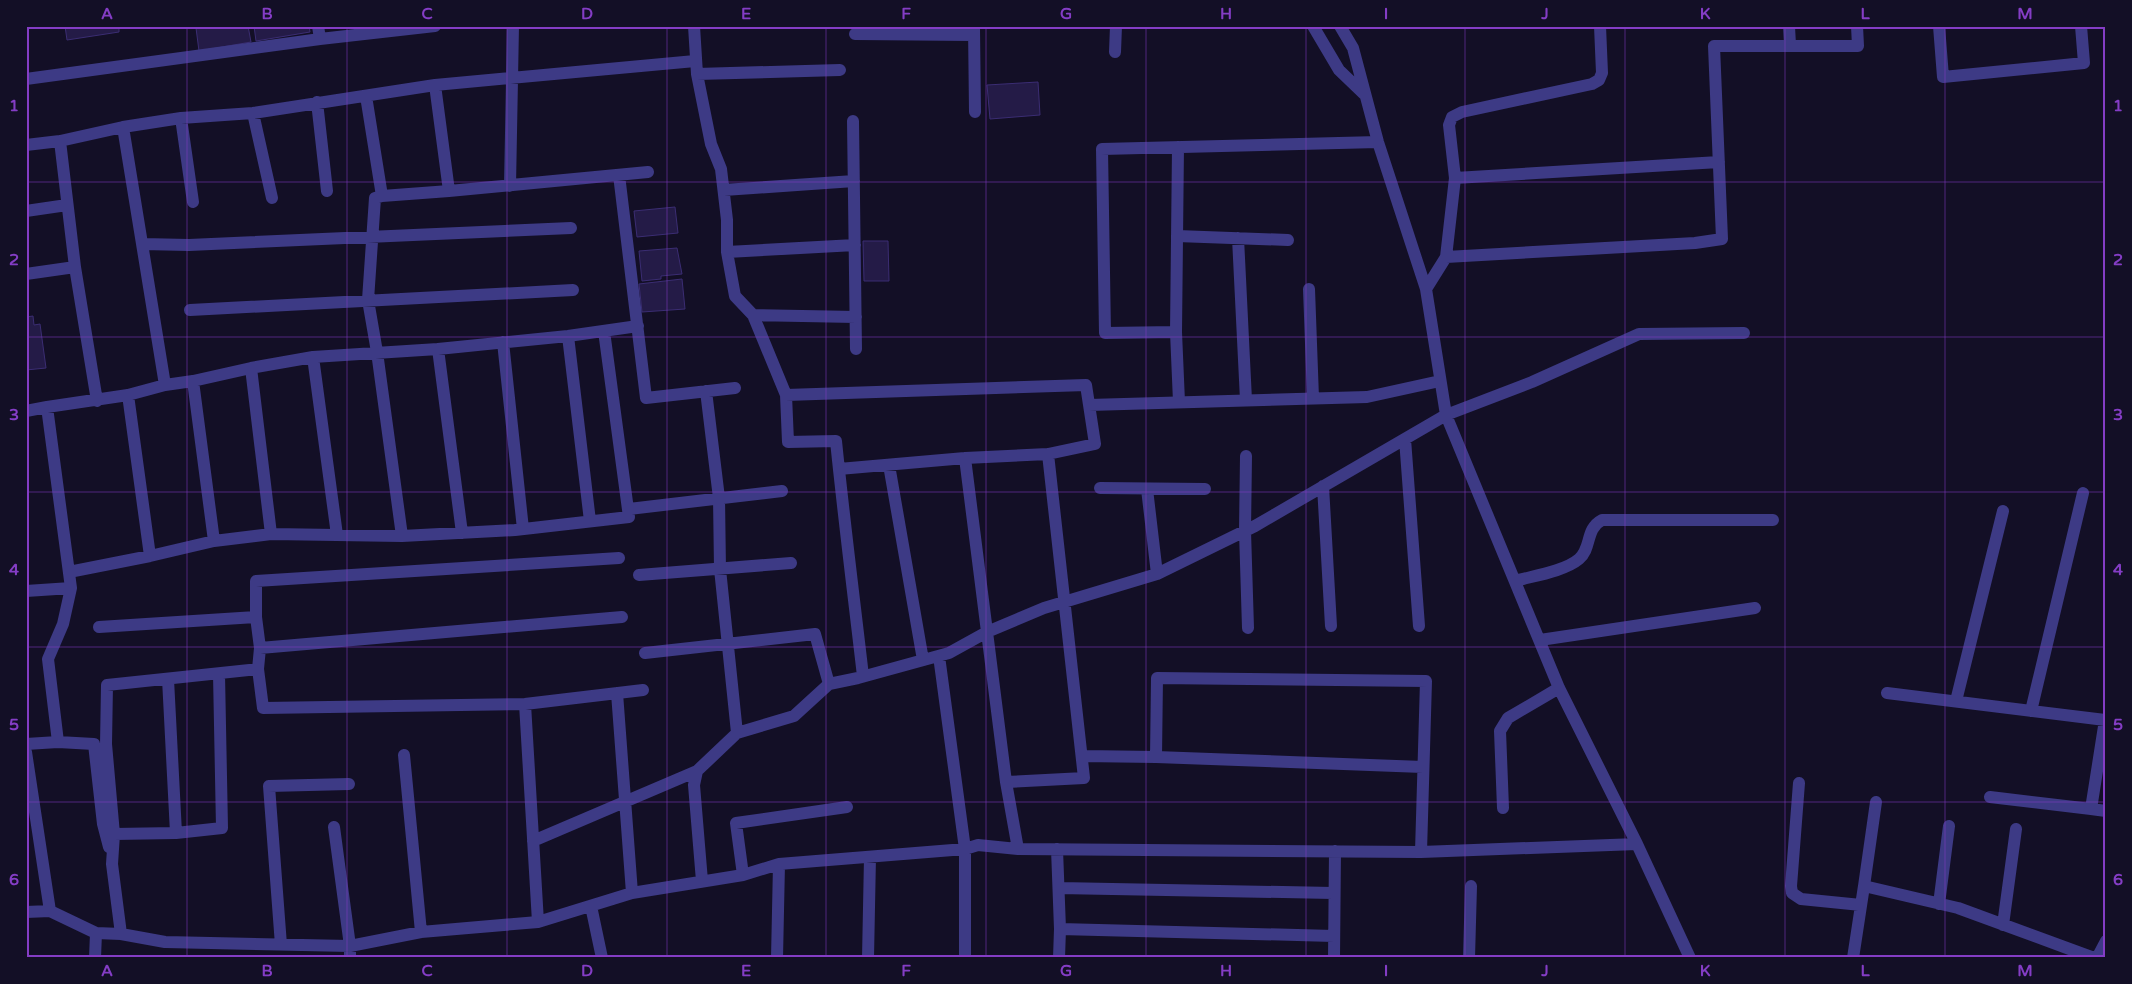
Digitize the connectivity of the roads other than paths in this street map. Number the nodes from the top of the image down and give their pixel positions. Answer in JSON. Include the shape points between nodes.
{"nodes":[{"id":1,"x":318,"y":26,"type":"edge"},
{"id":2,"x":435,"y":26,"type":"edge"},
{"id":3,"x":513,"y":26,"type":"edge"},
{"id":4,"x":694,"y":26,"type":"edge"},
{"id":5,"x":1116,"y":26,"type":"edge"},
{"id":6,"x":1313,"y":26,"type":"edge"},
{"id":7,"x":1340,"y":26,"type":"edge"},
{"id":8,"x":1600,"y":26,"type":"edge"},
{"id":9,"x":1789,"y":26,"type":"edge"},
{"id":10,"x":1857,"y":26,"type":"edge"},
{"id":11,"x":1939,"y":26,"type":"edge"},
{"id":12,"x":2081,"y":26,"type":"edge"},
{"id":13,"x":974,"y":31,"type":"edge"},
{"id":14,"x":855,"y":34,"type":"dead end"},
{"id":15,"x":320,"y":39,"type":"junction"},
{"id":16,"x":1790,"y":45,"type":"junction"},
{"id":17,"x":1115,"y":52,"type":"dead end"},
{"id":18,"x":696,"y":67,"type":"junction"},
{"id":19,"x":840,"y":70,"type":"dead end"},
{"id":20,"x":513,"y":76,"type":"junction"},
{"id":21,"x":26,"y":79,"type":"edge"},
{"id":22,"x":435,"y":85,"type":"junction"},
{"id":23,"x":1365,"y":95,"type":"junction"},
{"id":24,"x":366,"y":96,"type":"junction"},
{"id":25,"x":317,"y":102,"type":"junction"},
{"id":26,"x":975,"y":112,"type":"dead end"},
{"id":27,"x":253,"y":113,"type":"junction"},
{"id":28,"x":181,"y":118,"type":"junction"},
{"id":29,"x":853,"y":121,"type":"dead end"},
{"id":30,"x":123,"y":127,"type":"junction"},
{"id":31,"x":60,"y":141,"type":"junction"},
{"id":32,"x":1378,"y":142,"type":"junction"},
{"id":33,"x":26,"y":145,"type":"edge"},
{"id":34,"x":1178,"y":147,"type":"junction"},
{"id":35,"x":1719,"y":162,"type":"junction"},
{"id":36,"x":648,"y":172,"type":"dead end"},
{"id":37,"x":619,"y":175,"type":"junction"},
{"id":38,"x":1455,"y":178,"type":"junction"},
{"id":39,"x":854,"y":181,"type":"junction"},
{"id":40,"x":510,"y":186,"type":"junction"},
{"id":41,"x":724,"y":190,"type":"junction"},
{"id":42,"x":327,"y":191,"type":"dead end"},
{"id":43,"x":449,"y":191,"type":"junction"},
{"id":44,"x":382,"y":196,"type":"junction"},
{"id":45,"x":272,"y":198,"type":"dead end"},
{"id":46,"x":193,"y":202,"type":"dead end"},
{"id":47,"x":67,"y":205,"type":"junction"},
{"id":48,"x":26,"y":211,"type":"edge"},
{"id":49,"x":571,"y":228,"type":"dead end"},
{"id":50,"x":372,"y":236,"type":"junction"},
{"id":51,"x":1177,"y":236,"type":"junction"},
{"id":52,"x":1238,"y":238,"type":"junction"},
{"id":53,"x":1288,"y":240,"type":"dead end"},
{"id":54,"x":142,"y":244,"type":"junction"},
{"id":55,"x":855,"y":245,"type":"junction"},
{"id":56,"x":727,"y":252,"type":"junction"},
{"id":57,"x":1446,"y":256,"type":"junction"},
{"id":58,"x":75,"y":267,"type":"junction"},
{"id":59,"x":26,"y":274,"type":"edge"},
{"id":60,"x":1309,"y":289,"type":"dead end"},
{"id":61,"x":572,"y":290,"type":"dead end"},
{"id":62,"x":1426,"y":290,"type":"junction"},
{"id":63,"x":368,"y":300,"type":"junction"},
{"id":64,"x":190,"y":310,"type":"dead end"},
{"id":65,"x":753,"y":315,"type":"junction"},
{"id":66,"x":856,"y":317,"type":"junction"},
{"id":67,"x":638,"y":326,"type":"junction"},
{"id":68,"x":604,"y":331,"type":"junction"},
{"id":69,"x":1176,"y":332,"type":"junction"},
{"id":70,"x":1744,"y":333,"type":"dead end"},
{"id":71,"x":568,"y":336,"type":"junction"},
{"id":72,"x":503,"y":342,"type":"junction"},
{"id":73,"x":438,"y":349,"type":"junction"},
{"id":74,"x":856,"y":350,"type":"dead end"},
{"id":75,"x":377,"y":352,"type":"junction"},
{"id":76,"x":313,"y":357,"type":"junction"},
{"id":77,"x":251,"y":368,"type":"junction"},
{"id":78,"x":193,"y":381,"type":"junction"},
{"id":79,"x":1440,"y":381,"type":"junction"},
{"id":80,"x":165,"y":384,"type":"junction"},
{"id":81,"x":735,"y":388,"type":"dead end"},
{"id":82,"x":706,"y":391,"type":"junction"},
{"id":83,"x":128,"y":395,"type":"junction"},
{"id":84,"x":786,"y":395,"type":"junction"},
{"id":85,"x":1313,"y":398,"type":"junction"},
{"id":86,"x":97,"y":400,"type":"junction"},
{"id":87,"x":1246,"y":400,"type":"junction"},
{"id":88,"x":1179,"y":402,"type":"junction"},
{"id":89,"x":1089,"y":404,"type":"junction"},
{"id":90,"x":47,"y":407,"type":"junction"},
{"id":91,"x":26,"y":411,"type":"edge"},
{"id":92,"x":1446,"y":415,"type":"junction"},
{"id":93,"x":1405,"y":439,"type":"junction"},
{"id":94,"x":1048,"y":454,"type":"junction"},
{"id":95,"x":1246,"y":456,"type":"dead end"},
{"id":96,"x":965,"y":458,"type":"junction"},
{"id":97,"x":889,"y":465,"type":"junction"},
{"id":98,"x":839,"y":469,"type":"junction"},
{"id":99,"x":1323,"y":486,"type":"junction"},
{"id":100,"x":1100,"y":488,"type":"dead end"},
{"id":101,"x":1147,"y":489,"type":"junction"},
{"id":102,"x":1205,"y":489,"type":"dead end"},
{"id":103,"x":782,"y":491,"type":"dead end"},
{"id":104,"x":2083,"y":492,"type":"dead end"},
{"id":105,"x":719,"y":498,"type":"junction"},
{"id":106,"x":629,"y":509,"type":"junction"},
{"id":107,"x":2003,"y":511,"type":"dead end"},
{"id":108,"x":1773,"y":520,"type":"dead end"},
{"id":109,"x":590,"y":521,"type":"junction"},
{"id":110,"x":523,"y":529,"type":"junction"},
{"id":111,"x":1245,"y":531,"type":"junction"},
{"id":112,"x":462,"y":533,"type":"junction"},
{"id":113,"x":271,"y":534,"type":"junction"},
{"id":114,"x":337,"y":534,"type":"junction"},
{"id":115,"x":402,"y":536,"type":"junction"},
{"id":116,"x":214,"y":541,"type":"junction"},
{"id":117,"x":150,"y":556,"type":"junction"},
{"id":118,"x":619,"y":558,"type":"dead end"},
{"id":119,"x":791,"y":563,"type":"dead end"},
{"id":120,"x":720,"y":569,"type":"junction"},
{"id":121,"x":69,"y":572,"type":"junction"},
{"id":122,"x":1157,"y":574,"type":"junction"},
{"id":123,"x":639,"y":575,"type":"dead end"},
{"id":124,"x":1515,"y":581,"type":"junction"},
{"id":125,"x":71,"y":588,"type":"junction"},
{"id":126,"x":26,"y":591,"type":"edge"},
{"id":127,"x":1064,"y":602,"type":"junction"},
{"id":128,"x":1755,"y":608,"type":"dead end"},
{"id":129,"x":256,"y":617,"type":"junction"},
{"id":130,"x":622,"y":617,"type":"dead end"},
{"id":131,"x":1331,"y":626,"type":"dead end"},
{"id":132,"x":1419,"y":626,"type":"dead end"},
{"id":133,"x":99,"y":627,"type":"dead end"},
{"id":134,"x":1248,"y":628,"type":"dead end"},
{"id":135,"x":986,"y":632,"type":"junction"},
{"id":136,"x":1540,"y":640,"type":"junction"},
{"id":137,"x":727,"y":643,"type":"junction"},
{"id":138,"x":260,"y":648,"type":"junction"},
{"id":139,"x":645,"y":653,"type":"dead end"},
{"id":140,"x":938,"y":656,"type":"junction"},
{"id":141,"x":923,"y":660,"type":"junction"},
{"id":142,"x":258,"y":669,"type":"junction"},
{"id":143,"x":218,"y":674,"type":"junction"},
{"id":144,"x":864,"y":676,"type":"junction"},
{"id":145,"x":168,"y":679,"type":"junction"},
{"id":146,"x":829,"y":684,"type":"junction"},
{"id":147,"x":1559,"y":688,"type":"junction"},
{"id":148,"x":643,"y":690,"type":"dead end"},
{"id":149,"x":617,"y":693,"type":"junction"},
{"id":150,"x":1887,"y":693,"type":"dead end"},
{"id":151,"x":1956,"y":701,"type":"junction"},
{"id":152,"x":525,"y":704,"type":"junction"},
{"id":153,"x":2031,"y":710,"type":"junction"},
{"id":154,"x":2106,"y":719,"type":"edge"},
{"id":155,"x":737,"y":733,"type":"junction"},
{"id":156,"x":58,"y":742,"type":"junction"},
{"id":157,"x":26,"y":744,"type":"edge"},
{"id":158,"x":100,"y":744,"type":"junction"},
{"id":159,"x":26,"y":752,"type":"edge"},
{"id":160,"x":404,"y":755,"type":"dead end"},
{"id":161,"x":1082,"y":756,"type":"junction"},
{"id":162,"x":1156,"y":757,"type":"junction"},
{"id":163,"x":1423,"y":767,"type":"junction"},
{"id":164,"x":697,"y":771,"type":"junction"},
{"id":165,"x":1006,"y":782,"type":"junction"},
{"id":166,"x":1799,"y":783,"type":"dead end"},
{"id":167,"x":349,"y":784,"type":"dead end"},
{"id":168,"x":1990,"y":797,"type":"dead end"},
{"id":169,"x":625,"y":802,"type":"junction"},
{"id":170,"x":1876,"y":802,"type":"dead end"},
{"id":171,"x":847,"y":807,"type":"dead end"},
{"id":172,"x":1503,"y":808,"type":"dead end"},
{"id":173,"x":2091,"y":809,"type":"junction"},
{"id":174,"x":2106,"y":811,"type":"edge"},
{"id":175,"x":334,"y":826,"type":"dead end"},
{"id":176,"x":1949,"y":826,"type":"dead end"},
{"id":177,"x":2016,"y":829,"type":"dead end"},
{"id":178,"x":176,"y":833,"type":"junction"},
{"id":179,"x":114,"y":834,"type":"junction"},
{"id":180,"x":533,"y":841,"type":"junction"},
{"id":181,"x":1637,"y":844,"type":"junction"},
{"id":182,"x":965,"y":849,"type":"junction"},
{"id":183,"x":1018,"y":849,"type":"junction"},
{"id":184,"x":1056,"y":849,"type":"junction"},
{"id":185,"x":1335,"y":850,"type":"junction"},
{"id":186,"x":1421,"y":852,"type":"junction"},
{"id":187,"x":870,"y":856,"type":"junction"},
{"id":188,"x":112,"y":864,"type":"junction"},
{"id":189,"x":779,"y":864,"type":"junction"},
{"id":190,"x":743,"y":875,"type":"junction"},
{"id":191,"x":702,"y":881,"type":"junction"},
{"id":192,"x":1470,"y":886,"type":"dead end"},
{"id":193,"x":1864,"y":886,"type":"junction"},
{"id":194,"x":1059,"y":888,"type":"junction"},
{"id":195,"x":1333,"y":893,"type":"junction"},
{"id":196,"x":632,"y":894,"type":"junction"},
{"id":197,"x":1939,"y":904,"type":"junction"},
{"id":198,"x":1861,"y":905,"type":"junction"},
{"id":199,"x":591,"y":906,"type":"junction"},
{"id":200,"x":50,"y":911,"type":"junction"},
{"id":201,"x":26,"y":912,"type":"edge"},
{"id":202,"x":538,"y":922,"type":"junction"},
{"id":203,"x":2003,"y":925,"type":"junction"},
{"id":204,"x":1060,"y":928,"type":"junction"},
{"id":205,"x":421,"y":932,"type":"junction"},
{"id":206,"x":96,"y":933,"type":"junction"},
{"id":207,"x":121,"y":934,"type":"junction"},
{"id":208,"x":1334,"y":936,"type":"junction"},
{"id":209,"x":2106,"y":941,"type":"edge"},
{"id":210,"x":282,"y":945,"type":"junction"},
{"id":211,"x":350,"y":952,"type":"edge"},
{"id":212,"x":95,"y":958,"type":"edge"},
{"id":213,"x":602,"y":958,"type":"edge"},
{"id":214,"x":777,"y":958,"type":"edge"},
{"id":215,"x":868,"y":958,"type":"edge"},
{"id":216,"x":965,"y":958,"type":"edge"},
{"id":217,"x":1059,"y":958,"type":"edge"},
{"id":218,"x":1334,"y":958,"type":"edge"},
{"id":219,"x":1469,"y":958,"type":"edge"},
{"id":220,"x":1690,"y":958,"type":"edge"},
{"id":221,"x":1853,"y":958,"type":"edge"},
{"id":222,"x":2096,"y":958,"type":"edge"}],
"edges":[{"from":1,"to":15,"type":"street"},
{"from":2,"to":15,"type":"street"},
{"from":3,"to":20,"type":"street"},
{"from":4,"to":18,"type":"street"},
{"from":5,"to":17,"type":"street"},
{"from":6,"to":23,"type":"street","via":[[1339,70]]},
{"from":7,"to":23,"type":"street","via":[[1353,48]]},
{"from":8,"to":38,"type":"street","via":[[1602,73],[1599,80],[1452,117]]},
{"from":9,"to":16,"type":"street"},
{"from":10,"to":16,"type":"street","via":[[1858,46]]},
{"from":11,"to":12,"type":"street","via":[[1943,78],[2084,63]]},
{"from":13,"to":14,"type":"street"},
{"from":13,"to":26,"type":"street"},
{"from":15,"to":21,"type":"street"},
{"from":16,"to":35,"type":"street","via":[[1714,46]]},
{"from":18,"to":19,"type":"street"},
{"from":18,"to":20,"type":"street"},
{"from":18,"to":41,"type":"street"},
{"from":20,"to":22,"type":"street"},
{"from":20,"to":40,"type":"street"},
{"from":22,"to":24,"type":"street"},
{"from":22,"to":43,"type":"street"},
{"from":23,"to":32,"type":"street"},
{"from":24,"to":25,"type":"street"},
{"from":24,"to":44,"type":"street"},
{"from":25,"to":27,"type":"street"},
{"from":25,"to":42,"type":"street"},
{"from":27,"to":28,"type":"street"},
{"from":27,"to":45,"type":"street"},
{"from":28,"to":30,"type":"street"},
{"from":28,"to":46,"type":"street"},
{"from":29,"to":39,"type":"street"},
{"from":30,"to":31,"type":"street"},
{"from":30,"to":54,"type":"street"},
{"from":31,"to":33,"type":"street"},
{"from":31,"to":47,"type":"street"},
{"from":32,"to":34,"type":"street"},
{"from":32,"to":62,"type":"street"},
{"from":34,"to":51,"type":"street"},
{"from":34,"to":69,"type":"street","via":[[1102,149],[1106,333]]},
{"from":35,"to":38,"type":"street"},
{"from":35,"to":57,"type":"street","via":[[1722,239]]},
{"from":36,"to":37,"type":"street"},
{"from":37,"to":40,"type":"street"},
{"from":37,"to":67,"type":"street"},
{"from":38,"to":57,"type":"street"},
{"from":39,"to":41,"type":"street"},
{"from":39,"to":55,"type":"street"},
{"from":40,"to":43,"type":"street"},
{"from":41,"to":56,"type":"street"},
{"from":43,"to":44,"type":"street"},
{"from":44,"to":50,"type":"street","via":[[375,198]]},
{"from":47,"to":48,"type":"street"},
{"from":47,"to":58,"type":"street"},
{"from":49,"to":50,"type":"street"},
{"from":50,"to":54,"type":"street","via":[[189,245]]},
{"from":50,"to":63,"type":"street"},
{"from":51,"to":52,"type":"street"},
{"from":51,"to":69,"type":"street"},
{"from":52,"to":53,"type":"street"},
{"from":52,"to":87,"type":"street"},
{"from":54,"to":80,"type":"street"},
{"from":55,"to":56,"type":"street"},
{"from":55,"to":66,"type":"street"},
{"from":56,"to":65,"type":"street","via":[[735,296]]},
{"from":57,"to":62,"type":"street"},
{"from":58,"to":59,"type":"street"},
{"from":58,"to":86,"type":"street"},
{"from":60,"to":85,"type":"street"},
{"from":61,"to":63,"type":"street"},
{"from":62,"to":79,"type":"street"},
{"from":63,"to":64,"type":"street"},
{"from":63,"to":75,"type":"street"},
{"from":65,"to":66,"type":"street"},
{"from":65,"to":84,"type":"street"},
{"from":66,"to":74,"type":"street"},
{"from":67,"to":68,"type":"street"},
{"from":67,"to":82,"type":"street","via":[[646,398]]},
{"from":68,"to":71,"type":"street"},
{"from":68,"to":106,"type":"street"},
{"from":69,"to":88,"type":"street"},
{"from":70,"to":92,"type":"street","via":[[1639,334],[1532,382]]},
{"from":71,"to":72,"type":"street"},
{"from":71,"to":109,"type":"street"},
{"from":72,"to":73,"type":"street"},
{"from":72,"to":110,"type":"street"},
{"from":73,"to":75,"type":"street"},
{"from":73,"to":112,"type":"street"},
{"from":75,"to":76,"type":"street"},
{"from":75,"to":115,"type":"street"},
{"from":76,"to":77,"type":"street"},
{"from":76,"to":114,"type":"street"},
{"from":77,"to":78,"type":"street"},
{"from":77,"to":113,"type":"street"},
{"from":78,"to":80,"type":"street"},
{"from":78,"to":116,"type":"street"},
{"from":79,"to":85,"type":"street","via":[[1367,397]]},
{"from":79,"to":92,"type":"street"},
{"from":80,"to":83,"type":"street"},
{"from":81,"to":82,"type":"street"},
{"from":82,"to":105,"type":"street"},
{"from":83,"to":86,"type":"street"},
{"from":83,"to":117,"type":"street"},
{"from":84,"to":89,"type":"street","via":[[1086,384]]},
{"from":84,"to":98,"type":"street","via":[[788,442],[836,442]]},
{"from":85,"to":87,"type":"street"},
{"from":86,"to":90,"type":"street"},
{"from":87,"to":88,"type":"street"},
{"from":88,"to":89,"type":"street"},
{"from":89,"to":94,"type":"street","via":[[1094,444]]},
{"from":90,"to":91,"type":"street"},
{"from":90,"to":121,"type":"street"},
{"from":92,"to":93,"type":"street"},
{"from":92,"to":124,"type":"street"},
{"from":93,"to":99,"type":"street"},
{"from":93,"to":132,"type":"street"},
{"from":94,"to":96,"type":"street"},
{"from":94,"to":127,"type":"street"},
{"from":95,"to":111,"type":"street"},
{"from":96,"to":97,"type":"street"},
{"from":96,"to":135,"type":"street"},
{"from":97,"to":98,"type":"street"},
{"from":97,"to":141,"type":"street"},
{"from":98,"to":144,"type":"street"},
{"from":99,"to":111,"type":"street"},
{"from":99,"to":131,"type":"street"},
{"from":100,"to":101,"type":"street"},
{"from":101,"to":102,"type":"street"},
{"from":101,"to":122,"type":"street"},
{"from":103,"to":105,"type":"street"},
{"from":104,"to":153,"type":"street"},
{"from":105,"to":106,"type":"street"},
{"from":105,"to":120,"type":"street"},
{"from":106,"to":109,"type":"street","via":[[629,517]]},
{"from":107,"to":151,"type":"street"},
{"from":108,"to":124,"type":"street","via":[[1602,520],[1591,530],[1584,554],[1579,559]]},
{"from":109,"to":110,"type":"street"},
{"from":110,"to":112,"type":"street"},
{"from":111,"to":122,"type":"street"},
{"from":111,"to":134,"type":"street"},
{"from":112,"to":115,"type":"street"},
{"from":113,"to":114,"type":"street"},
{"from":113,"to":116,"type":"street"},
{"from":114,"to":115,"type":"street"},
{"from":116,"to":117,"type":"street"},
{"from":117,"to":121,"type":"street"},
{"from":118,"to":129,"type":"street","via":[[256,582]]},
{"from":119,"to":120,"type":"street"},
{"from":120,"to":123,"type":"street"},
{"from":120,"to":137,"type":"street"},
{"from":121,"to":125,"type":"street"},
{"from":122,"to":127,"type":"street"},
{"from":124,"to":136,"type":"street"},
{"from":125,"to":126,"type":"street"},
{"from":125,"to":156,"type":"street","via":[[63,624],[48,659]]},
{"from":127,"to":135,"type":"street"},
{"from":127,"to":161,"type":"street"},
{"from":128,"to":136,"type":"street"},
{"from":129,"to":133,"type":"street"},
{"from":129,"to":138,"type":"street"},
{"from":130,"to":138,"type":"street"},
{"from":135,"to":140,"type":"street"},
{"from":135,"to":165,"type":"street"},
{"from":136,"to":147,"type":"street"},
{"from":137,"to":139,"type":"street"},
{"from":137,"to":146,"type":"street","via":[[815,634]]},
{"from":137,"to":155,"type":"street"},
{"from":138,"to":142,"type":"street"},
{"from":140,"to":141,"type":"street"},
{"from":140,"to":182,"type":"street"},
{"from":141,"to":144,"type":"street"},
{"from":142,"to":143,"type":"street"},
{"from":142,"to":152,"type":"street","via":[[263,708]]},
{"from":143,"to":145,"type":"street"},
{"from":143,"to":178,"type":"street","via":[[222,828]]},
{"from":144,"to":146,"type":"street"},
{"from":145,"to":158,"type":"street","via":[[107,685]]},
{"from":145,"to":178,"type":"street"},
{"from":146,"to":155,"type":"street","via":[[794,716]]},
{"from":147,"to":172,"type":"street","via":[[1503,724],[1500,738]]},
{"from":147,"to":181,"type":"street"},
{"from":148,"to":149,"type":"street"},
{"from":149,"to":152,"type":"street"},
{"from":149,"to":169,"type":"street"},
{"from":150,"to":151,"type":"street"},
{"from":151,"to":153,"type":"street"},
{"from":152,"to":180,"type":"street"},
{"from":153,"to":154,"type":"street"},
{"from":154,"to":173,"type":"street"},
{"from":155,"to":164,"type":"street"},
{"from":156,"to":157,"type":"street"},
{"from":156,"to":158,"type":"street"},
{"from":158,"to":179,"type":"street"},
{"from":158,"to":188,"type":"street","via":[[104,824]]},
{"from":159,"to":200,"type":"street"},
{"from":160,"to":205,"type":"street"},
{"from":161,"to":162,"type":"street"},
{"from":161,"to":165,"type":"street","via":[[1084,778]]},
{"from":162,"to":163,"type":"street"},
{"from":162,"to":163,"type":"street","via":[[1157,678],[1426,681]]},
{"from":163,"to":186,"type":"street"},
{"from":164,"to":169,"type":"street"},
{"from":164,"to":191,"type":"street","via":[[694,785]]},
{"from":165,"to":183,"type":"street"},
{"from":166,"to":198,"type":"street","via":[[1792,893],[1801,899]]},
{"from":167,"to":210,"type":"street","via":[[269,786]]},
{"from":168,"to":173,"type":"street"},
{"from":169,"to":180,"type":"street"},
{"from":169,"to":196,"type":"street"},
{"from":170,"to":193,"type":"street"},
{"from":171,"to":190,"type":"street","via":[[736,823]]},
{"from":173,"to":174,"type":"street"},
{"from":175,"to":211,"type":"street"},
{"from":176,"to":197,"type":"street"},
{"from":177,"to":203,"type":"street"},
{"from":178,"to":179,"type":"street"},
{"from":179,"to":188,"type":"street"},
{"from":180,"to":202,"type":"street"},
{"from":181,"to":186,"type":"street"},
{"from":181,"to":220,"type":"street"},
{"from":182,"to":183,"type":"street","via":[[978,845]]},
{"from":182,"to":187,"type":"street"},
{"from":182,"to":216,"type":"street"},
{"from":183,"to":184,"type":"street"},
{"from":184,"to":185,"type":"street"},
{"from":184,"to":194,"type":"street"},
{"from":185,"to":186,"type":"street"},
{"from":185,"to":195,"type":"street"},
{"from":187,"to":189,"type":"street"},
{"from":187,"to":215,"type":"street"},
{"from":188,"to":207,"type":"street"},
{"from":189,"to":190,"type":"street"},
{"from":189,"to":214,"type":"street"},
{"from":190,"to":191,"type":"street"},
{"from":191,"to":196,"type":"street"},
{"from":192,"to":219,"type":"street"},
{"from":193,"to":197,"type":"street"},
{"from":193,"to":198,"type":"street"},
{"from":194,"to":195,"type":"street"},
{"from":194,"to":204,"type":"street"},
{"from":195,"to":208,"type":"street"},
{"from":196,"to":199,"type":"street"},
{"from":197,"to":203,"type":"street"},
{"from":198,"to":221,"type":"street"},
{"from":199,"to":202,"type":"street"},
{"from":199,"to":213,"type":"street"},
{"from":200,"to":201,"type":"street"},
{"from":200,"to":206,"type":"street"},
{"from":202,"to":205,"type":"street"},
{"from":203,"to":222,"type":"street"},
{"from":204,"to":208,"type":"street"},
{"from":204,"to":217,"type":"street"},
{"from":205,"to":211,"type":"street"},
{"from":206,"to":207,"type":"street"},
{"from":206,"to":212,"type":"street"},
{"from":207,"to":210,"type":"street","via":[[165,942]]},
{"from":208,"to":218,"type":"street"},
{"from":209,"to":222,"type":"street"},
{"from":210,"to":211,"type":"street"}]}
